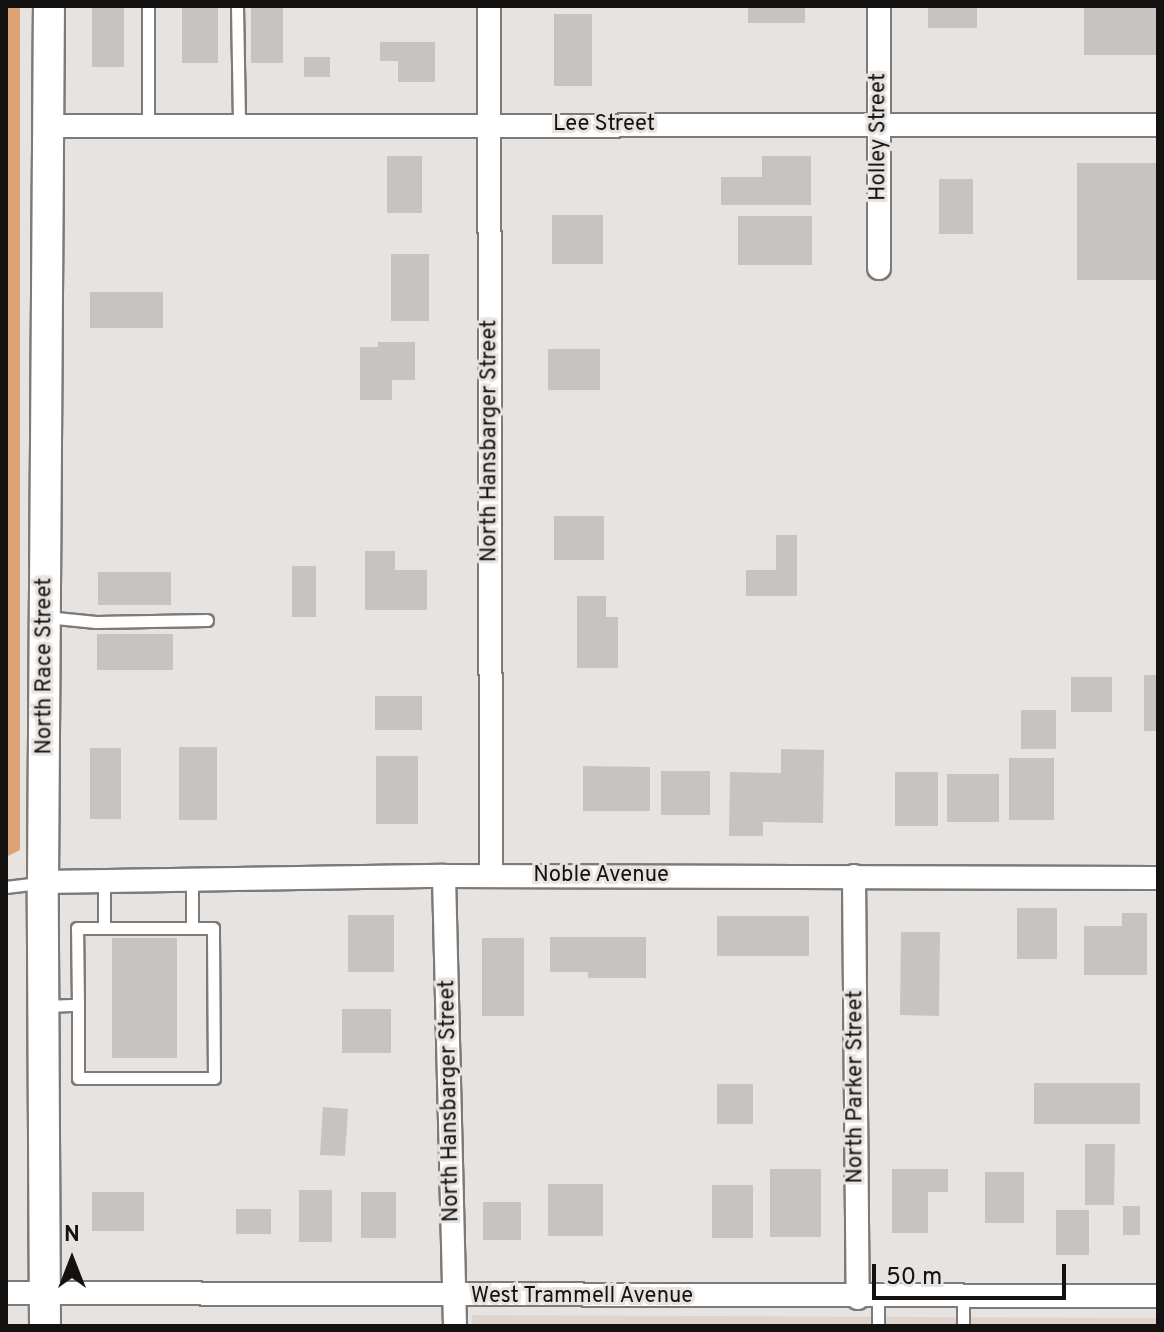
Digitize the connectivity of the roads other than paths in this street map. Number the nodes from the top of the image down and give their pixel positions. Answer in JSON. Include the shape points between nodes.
{"nodes":[{"id":1,"x":49,"y":6,"type":"edge"},
{"id":2,"x":148,"y":6,"type":"edge"},
{"id":3,"x":237,"y":6,"type":"edge"},
{"id":4,"x":489,"y":6,"type":"edge"},
{"id":5,"x":879,"y":6,"type":"edge"},
{"id":6,"x":239,"y":125,"type":"junction"},
{"id":7,"x":489,"y":125,"type":"junction"},
{"id":8,"x":879,"y":125,"type":"junction"},
{"id":9,"x":1158,"y":125,"type":"edge"},
{"id":10,"x":49,"y":126,"type":"junction"},
{"id":11,"x":148,"y":126,"type":"junction"},
{"id":12,"x":879,"y":268,"type":"dead end"},
{"id":13,"x":46,"y":617,"type":"junction"},
{"id":14,"x":207,"y":620,"type":"dead end"},
{"id":15,"x":444,"y":876,"type":"junction"},
{"id":16,"x":491,"y":876,"type":"junction"},
{"id":17,"x":854,"y":876,"type":"junction"},
{"id":18,"x":1158,"y":878,"type":"edge"},
{"id":19,"x":192,"y":880,"type":"junction"},
{"id":20,"x":43,"y":882,"type":"junction"},
{"id":21,"x":104,"y":882,"type":"junction"},
{"id":22,"x":6,"y":887,"type":"edge"},
{"id":23,"x":104,"y":928,"type":"junction"},
{"id":24,"x":192,"y":928,"type":"junction"},
{"id":25,"x":78,"y":1005,"type":"junction"},
{"id":26,"x":44,"y":1006,"type":"junction"},
{"id":27,"x":6,"y":1293,"type":"edge"},
{"id":28,"x":45,"y":1293,"type":"junction"},
{"id":29,"x":1158,"y":1296,"type":"edge"},
{"id":30,"x":455,"y":1297,"type":"junction"},
{"id":31,"x":868,"y":1298,"type":"junction"},
{"id":32,"x":963,"y":1298,"type":"junction"},
{"id":33,"x":45,"y":1326,"type":"edge"},
{"id":34,"x":455,"y":1326,"type":"edge"},
{"id":35,"x":878,"y":1326,"type":"edge"},
{"id":36,"x":963,"y":1326,"type":"edge"}],
"edges":[{"from":1,"to":10,"type":"main road","name":"North Race Street"},
{"from":2,"to":11,"type":"lane"},
{"from":3,"to":6,"type":"lane"},
{"from":4,"to":7,"type":"street","name":"North Hansbarger Street"},
{"from":5,"to":8,"type":"street","name":"Holley Street"},
{"from":6,"to":7,"type":"street","name":"Lee Street"},
{"from":6,"to":11,"type":"street","name":"Lee Street"},
{"from":7,"to":8,"type":"street","name":"Lee Street"},
{"from":7,"to":16,"type":"street","name":"North Hansbarger Street"},
{"from":8,"to":9,"type":"street","name":"Lee Street"},
{"from":8,"to":12,"type":"street","name":"Holley Street"},
{"from":10,"to":11,"type":"street","name":"Lee Street"},
{"from":10,"to":13,"type":"main road","name":"North Race Street"},
{"from":13,"to":14,"type":"lane","via":[[96,622]]},
{"from":13,"to":20,"type":"main road","name":"North Race Street"},
{"from":15,"to":16,"type":"street","name":"Noble Avenue"},
{"from":15,"to":19,"type":"street","name":"Noble Avenue"},
{"from":15,"to":30,"type":"street","name":"North Hansbarger Street"},
{"from":16,"to":17,"type":"street","name":"Noble Avenue"},
{"from":17,"to":18,"type":"street","name":"Noble Avenue"},
{"from":17,"to":31,"type":"street","name":"North Parker Street"},
{"from":19,"to":21,"type":"street","name":"Noble Avenue"},
{"from":19,"to":24,"type":"lane"},
{"from":20,"to":21,"type":"street","name":"Noble Avenue"},
{"from":20,"to":22,"type":"lane"},
{"from":20,"to":26,"type":"main road","name":"North Race Street"},
{"from":21,"to":23,"type":"lane"},
{"from":23,"to":24,"type":"lane"},
{"from":23,"to":25,"type":"lane","via":[[77,928]]},
{"from":24,"to":25,"type":"lane","via":[[213,928],[214,1078],[78,1078]]},
{"from":25,"to":26,"type":"lane"},
{"from":26,"to":28,"type":"main road","name":"North Race Street"},
{"from":27,"to":28,"type":"street","name":"West Trammell Avenue"},
{"from":28,"to":30,"type":"street","name":"West Trammell Avenue"},
{"from":28,"to":33,"type":"main road","name":"North Race Street"},
{"from":29,"to":32,"type":"street","name":"West Trammell Avenue"},
{"from":30,"to":31,"type":"street","name":"West Trammell Avenue"},
{"from":30,"to":34,"type":"street","name":"North Hansbarger Street"},
{"from":31,"to":32,"type":"street","name":"West Trammell Avenue"},
{"from":31,"to":35,"type":"lane"},
{"from":32,"to":36,"type":"lane"}]}
